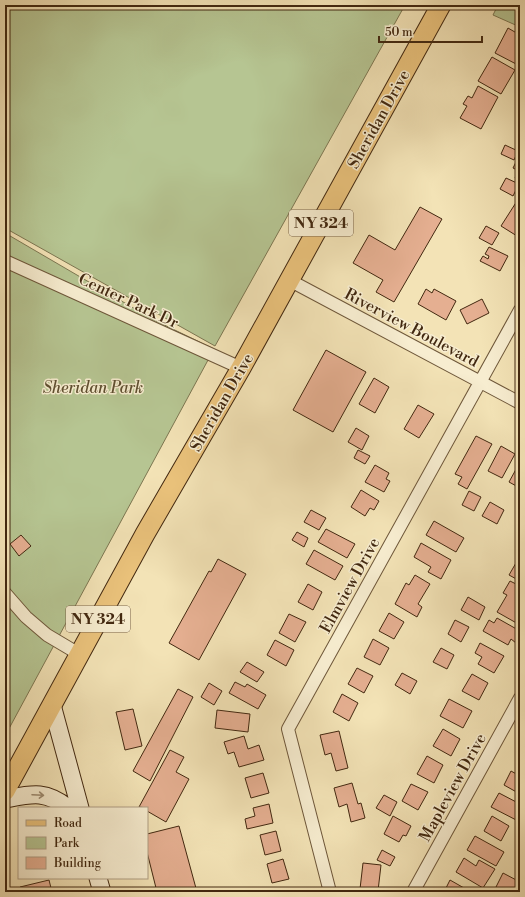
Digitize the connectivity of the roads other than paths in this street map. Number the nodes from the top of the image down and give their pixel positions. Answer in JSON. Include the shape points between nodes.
{"nodes":[{"id":1,"x":441,"y":5,"type":"edge"},
{"id":2,"x":5,"y":261,"type":"edge"},
{"id":3,"x":289,"y":280,"type":"junction"},
{"id":4,"x":520,"y":310,"type":"edge"},
{"id":5,"x":240,"y":368,"type":"junction"},
{"id":6,"x":481,"y":382,"type":"junction"},
{"id":7,"x":520,"y":403,"type":"edge"},
{"id":8,"x":5,"y":593,"type":"edge"},
{"id":9,"x":79,"y":654,"type":"junction"},
{"id":10,"x":520,"y":698,"type":"edge"},
{"id":11,"x":52,"y":705,"type":"junction"},
{"id":12,"x":5,"y":791,"type":"edge"},
{"id":13,"x":5,"y":798,"type":"edge"},
{"id":14,"x":66,"y":807,"type":"edge"},
{"id":15,"x":80,"y":807,"type":"edge"},
{"id":16,"x":98,"y":879,"type":"edge"},
{"id":17,"x":102,"y":892,"type":"edge"},
{"id":18,"x":330,"y":892,"type":"edge"},
{"id":19,"x":413,"y":892,"type":"edge"}],
"edges":[{"from":1,"to":3,"type":"main road","name":"Sheridan Drive","number":"NY 324"},
{"from":2,"to":5,"type":"street","name":"Center Park Dr"},
{"from":3,"to":5,"type":"main road","name":"Sheridan Drive","number":"NY 324"},
{"from":3,"to":6,"type":"street","name":"Riverview Boulevard"},
{"from":4,"to":6,"type":"street","name":"Elmview Drive"},
{"from":5,"to":9,"type":"main road","name":"Sheridan Drive","number":"NY 324"},
{"from":6,"to":7,"type":"street","name":"Riverview Boulevard"},
{"from":6,"to":18,"type":"street","name":"Elmview Drive","via":[[288,729]]},
{"from":8,"to":9,"type":"street","via":[[26,617],[47,635]]},
{"from":9,"to":11,"type":"main road","name":"Sheridan Drive","number":"NY 324"},
{"from":10,"to":19,"type":"street","name":"Mapleview Drive"},
{"from":11,"to":12,"type":"main road","number":"NY 324"},
{"from":11,"to":15,"type":"main road"},
{"from":13,"to":14,"type":"main road","one_way":true,"via":[[42,794]]},
{"from":16,"to":17,"type":"main road"}]}
